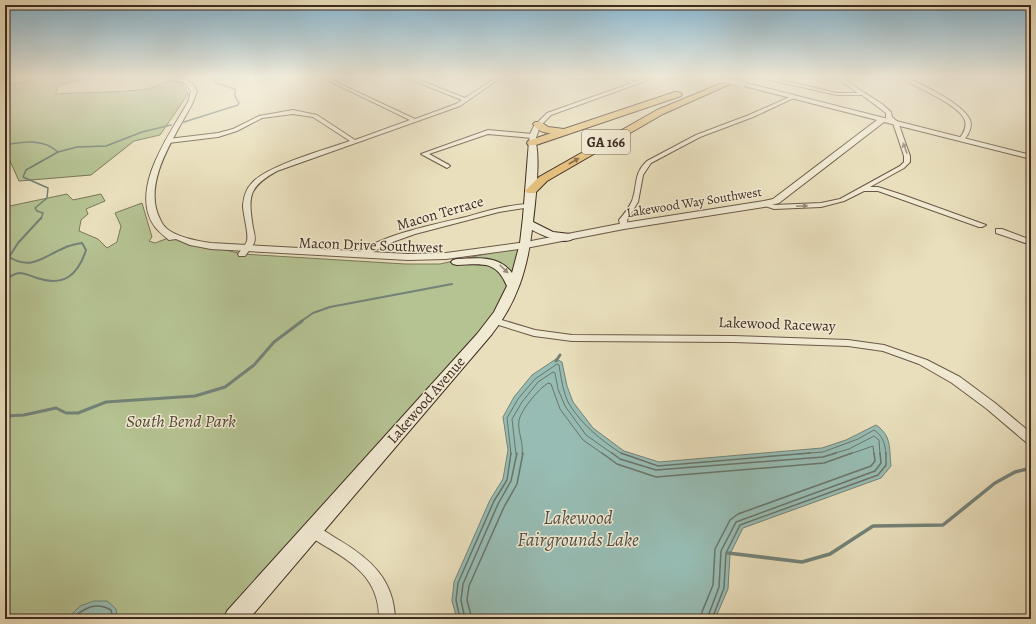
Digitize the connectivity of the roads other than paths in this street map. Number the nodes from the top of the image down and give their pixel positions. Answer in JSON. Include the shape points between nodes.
{"nodes":[{"id":1,"x":187,"y":105,"type":"edge"},
{"id":2,"x":382,"y":105,"type":"edge"},
{"id":3,"x":458,"y":105,"type":"edge"},
{"id":4,"x":573,"y":105,"type":"edge"},
{"id":5,"x":637,"y":105,"type":"edge"},
{"id":6,"x":675,"y":105,"type":"edge"},
{"id":7,"x":776,"y":105,"type":"edge"},
{"id":8,"x":830,"y":105,"type":"edge"},
{"id":9,"x":878,"y":105,"type":"edge"},
{"id":10,"x":952,"y":105,"type":"edge"},
{"id":11,"x":886,"y":118,"type":"junction"},
{"id":12,"x":416,"y":121,"type":"junction"},
{"id":13,"x":895,"y":122,"type":"junction"},
{"id":14,"x":538,"y":124,"type":"junction"},
{"id":15,"x":564,"y":131,"type":"junction"},
{"id":16,"x":532,"y":139,"type":"junction"},
{"id":17,"x":962,"y":139,"type":"junction"},
{"id":18,"x":168,"y":141,"type":"junction"},
{"id":19,"x":355,"y":142,"type":"junction"},
{"id":20,"x":1031,"y":156,"type":"edge"},
{"id":21,"x":447,"y":166,"type":"dead end"},
{"id":22,"x":532,"y":170,"type":"junction"},
{"id":23,"x":556,"y":171,"type":"junction"},
{"id":24,"x":877,"y":181,"type":"junction"},
{"id":25,"x":864,"y":189,"type":"junction"},
{"id":26,"x":531,"y":191,"type":"junction"},
{"id":27,"x":901,"y":196,"type":"junction"},
{"id":28,"x":764,"y":204,"type":"junction"},
{"id":29,"x":530,"y":206,"type":"junction"},
{"id":30,"x":528,"y":222,"type":"junction"},
{"id":31,"x":982,"y":225,"type":"dead end"},
{"id":32,"x":624,"y":226,"type":"junction"},
{"id":33,"x":999,"y":231,"type":"dead end"},
{"id":34,"x":570,"y":237,"type":"junction"},
{"id":35,"x":1031,"y":243,"type":"edge"},
{"id":36,"x":526,"y":245,"type":"junction"},
{"id":37,"x":245,"y":251,"type":"junction"},
{"id":38,"x":361,"y":255,"type":"junction"},
{"id":39,"x":457,"y":262,"type":"junction"},
{"id":40,"x":514,"y":287,"type":"junction"},
{"id":41,"x":495,"y":321,"type":"junction"},
{"id":42,"x":1031,"y":440,"type":"edge"},
{"id":43,"x":312,"y":531,"type":"junction"},
{"id":44,"x":235,"y":619,"type":"edge"},
{"id":45,"x":388,"y":619,"type":"edge"}],
"edges":[{"from":1,"to":18,"type":"street","name":"Macon Drive Southwest"},
{"from":2,"to":12,"type":"street"},
{"from":3,"to":12,"type":"street"},
{"from":4,"to":14,"type":"street","via":[[546,116]]},
{"from":5,"to":15,"type":"highway"},
{"from":23,"to":6,"type":"highway","number":"GA 166","one_way":true},
{"from":7,"to":32,"type":"street","via":[[698,136],[649,162],[639,174],[638,192],[635,202],[623,220]]},
{"from":8,"to":11,"type":"street"},
{"from":9,"to":11,"type":"street","via":[[889,113]]},
{"from":10,"to":17,"type":"street","via":[[964,114],[968,123],[966,135]]},
{"from":11,"to":13,"type":"street"},
{"from":11,"to":28,"type":"street","name":"Lakewood Way Southwest","via":[[778,199]]},
{"from":12,"to":19,"type":"street"},
{"from":13,"to":17,"type":"street"},
{"from":24,"to":13,"type":"street","one_way":true,"via":[[907,162]]},
{"from":14,"to":15,"type":"highway","via":[[548,131]]},
{"from":14,"to":16,"type":"street"},
{"from":15,"to":16,"type":"highway"},
{"from":16,"to":21,"type":"street","via":[[488,132],[424,154]]},
{"from":16,"to":22,"type":"main road","name":"Lakewood Avenue"},
{"from":17,"to":20,"type":"street"},
{"from":18,"to":19,"type":"street","via":[[218,135],[261,117],[293,112],[315,116]]},
{"from":18,"to":37,"type":"street","name":"Macon Drive Southwest","via":[[156,165],[151,186],[152,215],[156,223],[171,238],[199,249],[215,252]]},
{"from":19,"to":37,"type":"street","via":[[265,174],[253,184],[246,198],[251,239]]},
{"from":22,"to":23,"type":"highway","via":[[542,173]]},
{"from":22,"to":26,"type":"main road","name":"Lakewood Avenue"},
{"from":23,"to":26,"type":"highway","number":"GA 166","via":[[537,183]]},
{"from":24,"to":25,"type":"street"},
{"from":24,"to":27,"type":"street"},
{"from":25,"to":27,"type":"street","via":[[878,189]]},
{"from":28,"to":25,"type":"street","one_way":true,"via":[[774,207],[826,204],[842,200]]},
{"from":26,"to":29,"type":"main road","name":"Lakewood Avenue"},
{"from":27,"to":31,"type":"street"},
{"from":28,"to":32,"type":"street","name":"Lakewood Way Southwest"},
{"from":29,"to":30,"type":"main road","name":"Lakewood Avenue"},
{"from":29,"to":38,"type":"street","name":"Macon Terrace","via":[[500,210],[429,228],[383,243]]},
{"from":30,"to":34,"type":"main road","via":[[550,234]]},
{"from":30,"to":36,"type":"main road","name":"Lakewood Avenue"},
{"from":32,"to":34,"type":"street","name":"Lakewood Way Southwest"},
{"from":33,"to":35,"type":"street"},
{"from":34,"to":36,"type":"street","name":"Lakewood Way Southwest"},
{"from":36,"to":38,"type":"street","name":"Macon Drive Southwest","via":[[443,256]]},
{"from":36,"to":39,"type":"street","name":"Macon Drive Southwest","via":[[508,253]]},
{"from":36,"to":40,"type":"main road","name":"Lakewood Avenue"},
{"from":37,"to":38,"type":"street","name":"Macon Drive Southwest"},
{"from":37,"to":39,"type":"street","name":"Macon Drive Southwest","via":[[405,264]]},
{"from":39,"to":40,"type":"main road","one_way":true,"via":[[483,261],[498,264],[507,271]]},
{"from":40,"to":41,"type":"main road","name":"Lakewood Avenue"},
{"from":41,"to":42,"type":"street","name":"Lakewood Raceway","via":[[534,333],[572,338],[733,339],[848,343],[884,348],[923,362],[956,380],[987,402]]},
{"from":41,"to":43,"type":"main road","name":"Lakewood Avenue"},
{"from":43,"to":44,"type":"main road","name":"Lakewood Avenue"},
{"from":43,"to":45,"type":"street","via":[[360,561],[374,574],[384,595]]}]}
